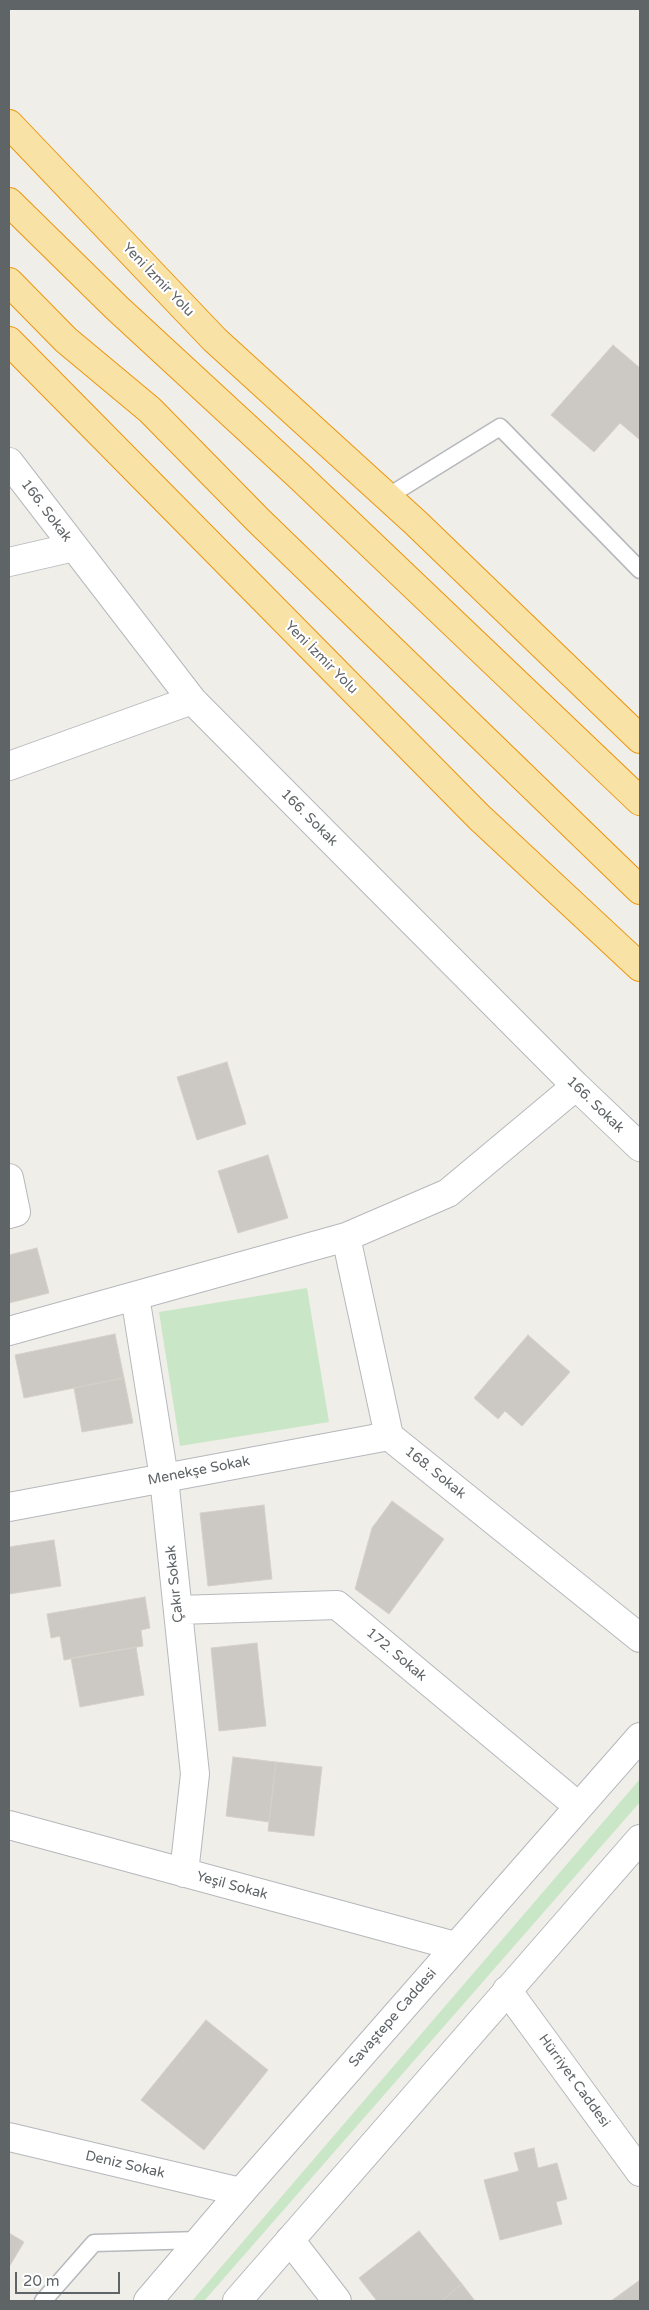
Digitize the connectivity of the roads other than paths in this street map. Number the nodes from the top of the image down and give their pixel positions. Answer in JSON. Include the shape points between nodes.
{"nodes":[{"id":1,"x":9,"y":124,"type":"edge"},
{"id":2,"x":9,"y":202,"type":"edge"},
{"id":3,"x":9,"y":282,"type":"edge"},
{"id":4,"x":10,"y":343,"type":"edge"},
{"id":5,"x":9,"y":462,"type":"edge"},
{"id":6,"x":387,"y":497,"type":"junction"},
{"id":7,"x":74,"y":547,"type":"junction"},
{"id":8,"x":9,"y":562,"type":"edge"},
{"id":9,"x":640,"y":570,"type":"edge"},
{"id":10,"x":192,"y":700,"type":"junction"},
{"id":11,"x":640,"y":739,"type":"edge"},
{"id":12,"x":9,"y":766,"type":"edge"},
{"id":13,"x":640,"y":801,"type":"edge"},
{"id":14,"x":640,"y":890,"type":"edge"},
{"id":15,"x":640,"y":967,"type":"edge"},
{"id":16,"x":576,"y":1086,"type":"junction"},
{"id":17,"x":640,"y":1148,"type":"edge"},
{"id":18,"x":9,"y":1178,"type":"edge"},
{"id":19,"x":9,"y":1214,"type":"edge"},
{"id":20,"x":346,"y":1237,"type":"junction"},
{"id":21,"x":135,"y":1296,"type":"junction"},
{"id":22,"x":9,"y":1330,"type":"edge"},
{"id":23,"x":389,"y":1436,"type":"junction"},
{"id":24,"x":164,"y":1478,"type":"junction"},
{"id":25,"x":9,"y":1506,"type":"edge"},
{"id":26,"x":178,"y":1610,"type":"junction"},
{"id":27,"x":640,"y":1638,"type":"edge"},
{"id":28,"x":640,"y":1737,"type":"edge"},
{"id":29,"x":578,"y":1806,"type":"junction"},
{"id":30,"x":9,"y":1825,"type":"edge"},
{"id":31,"x":640,"y":1839,"type":"edge"},
{"id":32,"x":184,"y":1873,"type":"junction"},
{"id":33,"x":456,"y":1946,"type":"junction"},
{"id":34,"x":507,"y":1990,"type":"junction"},
{"id":35,"x":9,"y":2137,"type":"edge"},
{"id":36,"x":640,"y":2172,"type":"edge"},
{"id":37,"x":240,"y":2192,"type":"junction"},
{"id":38,"x":200,"y":2240,"type":"junction"},
{"id":39,"x":290,"y":2240,"type":"junction"},
{"id":40,"x":43,"y":2301,"type":"edge"},
{"id":41,"x":148,"y":2301,"type":"edge"},
{"id":42,"x":237,"y":2301,"type":"edge"},
{"id":43,"x":337,"y":2301,"type":"edge"}],
"edges":[{"from":1,"to":6,"type":"highway","name":"Yeni İzmir Yolu","via":[[215,340]]},
{"from":2,"to":13,"type":"highway","via":[[117,308]]},
{"from":3,"to":14,"type":"highway","via":[[66,340],[150,410],[258,520]]},
{"from":4,"to":15,"type":"highway","name":"Yeni İzmir Yolu","via":[[479,817]]},
{"from":5,"to":7,"type":"street","name":"166. Sokak"},
{"from":6,"to":9,"type":"lane","via":[[500,427]]},
{"from":6,"to":11,"type":"highway","name":"Yeni İzmir Yolu"},
{"from":7,"to":8,"type":"street"},
{"from":7,"to":10,"type":"street","name":"166. Sokak"},
{"from":10,"to":12,"type":"street"},
{"from":10,"to":16,"type":"street","name":"166. Sokak"},
{"from":16,"to":17,"type":"street","name":"166. Sokak"},
{"from":16,"to":20,"type":"street","via":[[448,1193]]},
{"from":18,"to":19,"type":"street","via":[[16,1212]]},
{"from":20,"to":21,"type":"street"},
{"from":20,"to":23,"type":"street"},
{"from":21,"to":22,"type":"street"},
{"from":21,"to":24,"type":"street","name":"Çakır Sokak"},
{"from":23,"to":24,"type":"street","name":"Menekşe Sokak"},
{"from":23,"to":27,"type":"street","name":"168. Sokak"},
{"from":24,"to":25,"type":"street","name":"Menekşe Sokak"},
{"from":24,"to":26,"type":"street","name":"Çakır Sokak"},
{"from":26,"to":29,"type":"street","name":"172. Sokak","via":[[336,1605]]},
{"from":26,"to":32,"type":"street","name":"Çakır Sokak","via":[[195,1774]]},
{"from":28,"to":29,"type":"street","name":"Savaştepe Caddesi"},
{"from":29,"to":33,"type":"street","name":"Savaştepe Caddesi"},
{"from":30,"to":32,"type":"street","name":"Yeşil Sokak"},
{"from":31,"to":34,"type":"street"},
{"from":32,"to":33,"type":"street","name":"Yeşil Sokak"},
{"from":33,"to":37,"type":"street","name":"Savaştepe Caddesi"},
{"from":34,"to":36,"type":"street","name":"Hürriyet Caddesi"},
{"from":34,"to":39,"type":"street"},
{"from":35,"to":37,"type":"street","name":"Deniz Sokak"},
{"from":37,"to":38,"type":"street","name":"Savaştepe Caddesi"},
{"from":38,"to":40,"type":"lane","via":[[94,2243]]},
{"from":38,"to":41,"type":"street","name":"Savaştepe Caddesi"},
{"from":39,"to":42,"type":"street"},
{"from":39,"to":43,"type":"street"}]}
